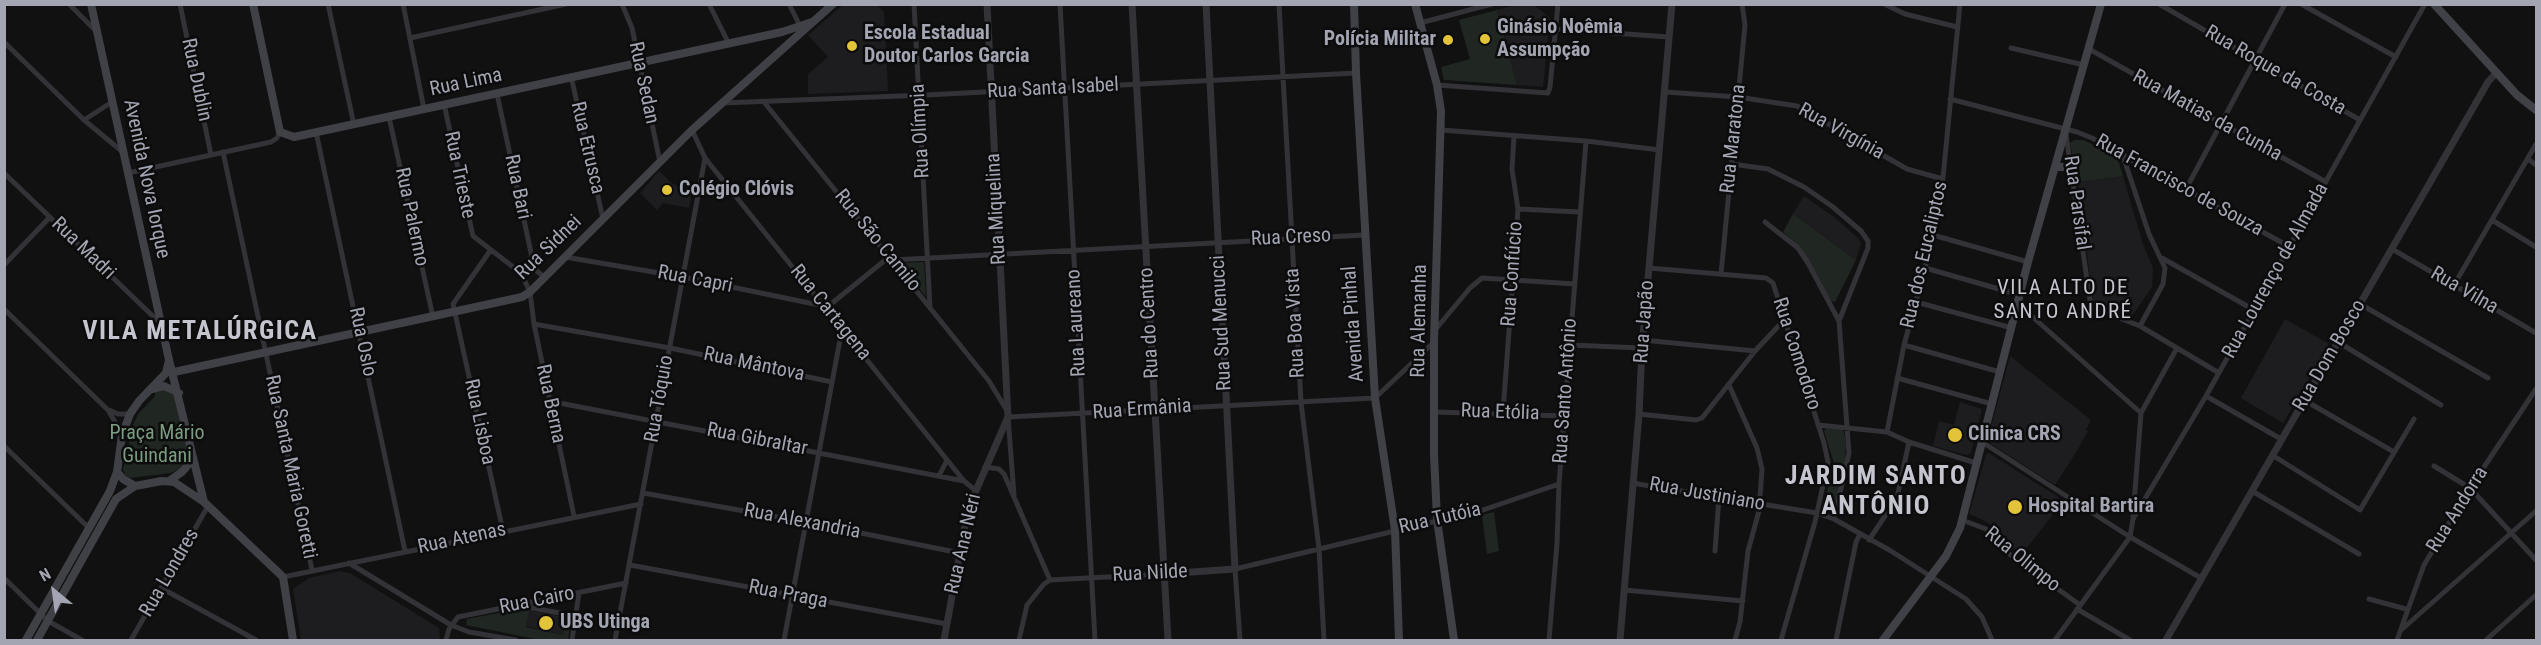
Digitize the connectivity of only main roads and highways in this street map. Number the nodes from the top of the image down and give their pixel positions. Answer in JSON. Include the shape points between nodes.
{"nodes":[{"id":1,"x":91,"y":4,"type":"edge"},
{"id":2,"x":253,"y":4,"type":"edge"},
{"id":3,"x":833,"y":4,"type":"edge"},
{"id":4,"x":1354,"y":4,"type":"edge"},
{"id":5,"x":1415,"y":4,"type":"edge"},
{"id":6,"x":2101,"y":4,"type":"edge"},
{"id":7,"x":2434,"y":4,"type":"edge"},
{"id":8,"x":815,"y":21,"type":"junction"},
{"id":9,"x":798,"y":25,"type":"junction"},
{"id":10,"x":782,"y":32,"type":"junction"},
{"id":11,"x":789,"y":43,"type":"junction"},
{"id":12,"x":2536,"y":110,"type":"edge"},
{"id":13,"x":2056,"y":167,"type":"junction"},
{"id":14,"x":2072,"y":172,"type":"road end"},
{"id":15,"x":170,"y":360,"type":"junction"},
{"id":16,"x":174,"y":372,"type":"junction"},
{"id":17,"x":150,"y":390,"type":"junction"},
{"id":18,"x":179,"y":393,"type":"junction"},
{"id":19,"x":193,"y":459,"type":"junction"},
{"id":20,"x":117,"y":472,"type":"junction"},
{"id":21,"x":169,"y":481,"type":"junction"},
{"id":22,"x":135,"y":486,"type":"junction"},
{"id":23,"x":206,"y":504,"type":"junction"},
{"id":24,"x":26,"y":640,"type":"edge"},
{"id":25,"x":37,"y":640,"type":"edge"},
{"id":26,"x":292,"y":640,"type":"edge"},
{"id":27,"x":1399,"y":640,"type":"edge"},
{"id":28,"x":1454,"y":640,"type":"edge"},
{"id":29,"x":1883,"y":640,"type":"edge"}],
"edges":[{"from":1,"to":15,"type":"main road","name":"Avenida Nova Iorque"},
{"from":2,"to":10,"type":"main road","name":"Rua Lima","via":[[280,132],[294,137]]},
{"from":3,"to":8,"type":"main road","name":"Rua Sidnei"},
{"from":4,"to":27,"type":"main road","name":"Avenida Pinhal","via":[[1375,398],[1395,530]]},
{"from":5,"to":28,"type":"main road","name":"Rua Alemanha","via":[[1437,86],[1441,130],[1434,455],[1437,519]]},
{"from":6,"to":13,"type":"main road"},
{"from":7,"to":12,"type":"main road","via":[[2496,73]]},
{"from":8,"to":9,"type":"main road","name":"Rua Lima"},
{"from":8,"to":11,"type":"main road","name":"Rua Sidnei"},
{"from":9,"to":10,"type":"main road","name":"Rua Lima"},
{"from":9,"to":11,"type":"main road"},
{"from":10,"to":11,"type":"main road"},
{"from":11,"to":16,"type":"main road","name":"Rua Sidnei","via":[[692,130],[530,292],[513,301]]},
{"from":13,"to":14,"type":"main road"},
{"from":13,"to":29,"type":"main road","via":[[1962,520],[1950,550]]},
{"from":15,"to":16,"type":"main road","name":"Avenida Nova Iorque"},
{"from":15,"to":17,"type":"main road","via":[[168,371]]},
{"from":16,"to":18,"type":"main road","name":"Avenida Nova Iorque"},
{"from":17,"to":18,"type":"main road","via":[[164,386]]},
{"from":17,"to":20,"type":"main road","via":[[130,414]]},
{"from":18,"to":19,"type":"main road"},
{"from":19,"to":21,"type":"main road"},
{"from":19,"to":23,"type":"main road"},
{"from":20,"to":22,"type":"main road"},
{"from":20,"to":24,"type":"main road","via":[[90,529]]},
{"from":21,"to":22,"type":"main road"},
{"from":21,"to":23,"type":"main road"},
{"from":22,"to":25,"type":"main road","via":[[116,500]]},
{"from":23,"to":26,"type":"main road","via":[[283,578]]}]}
